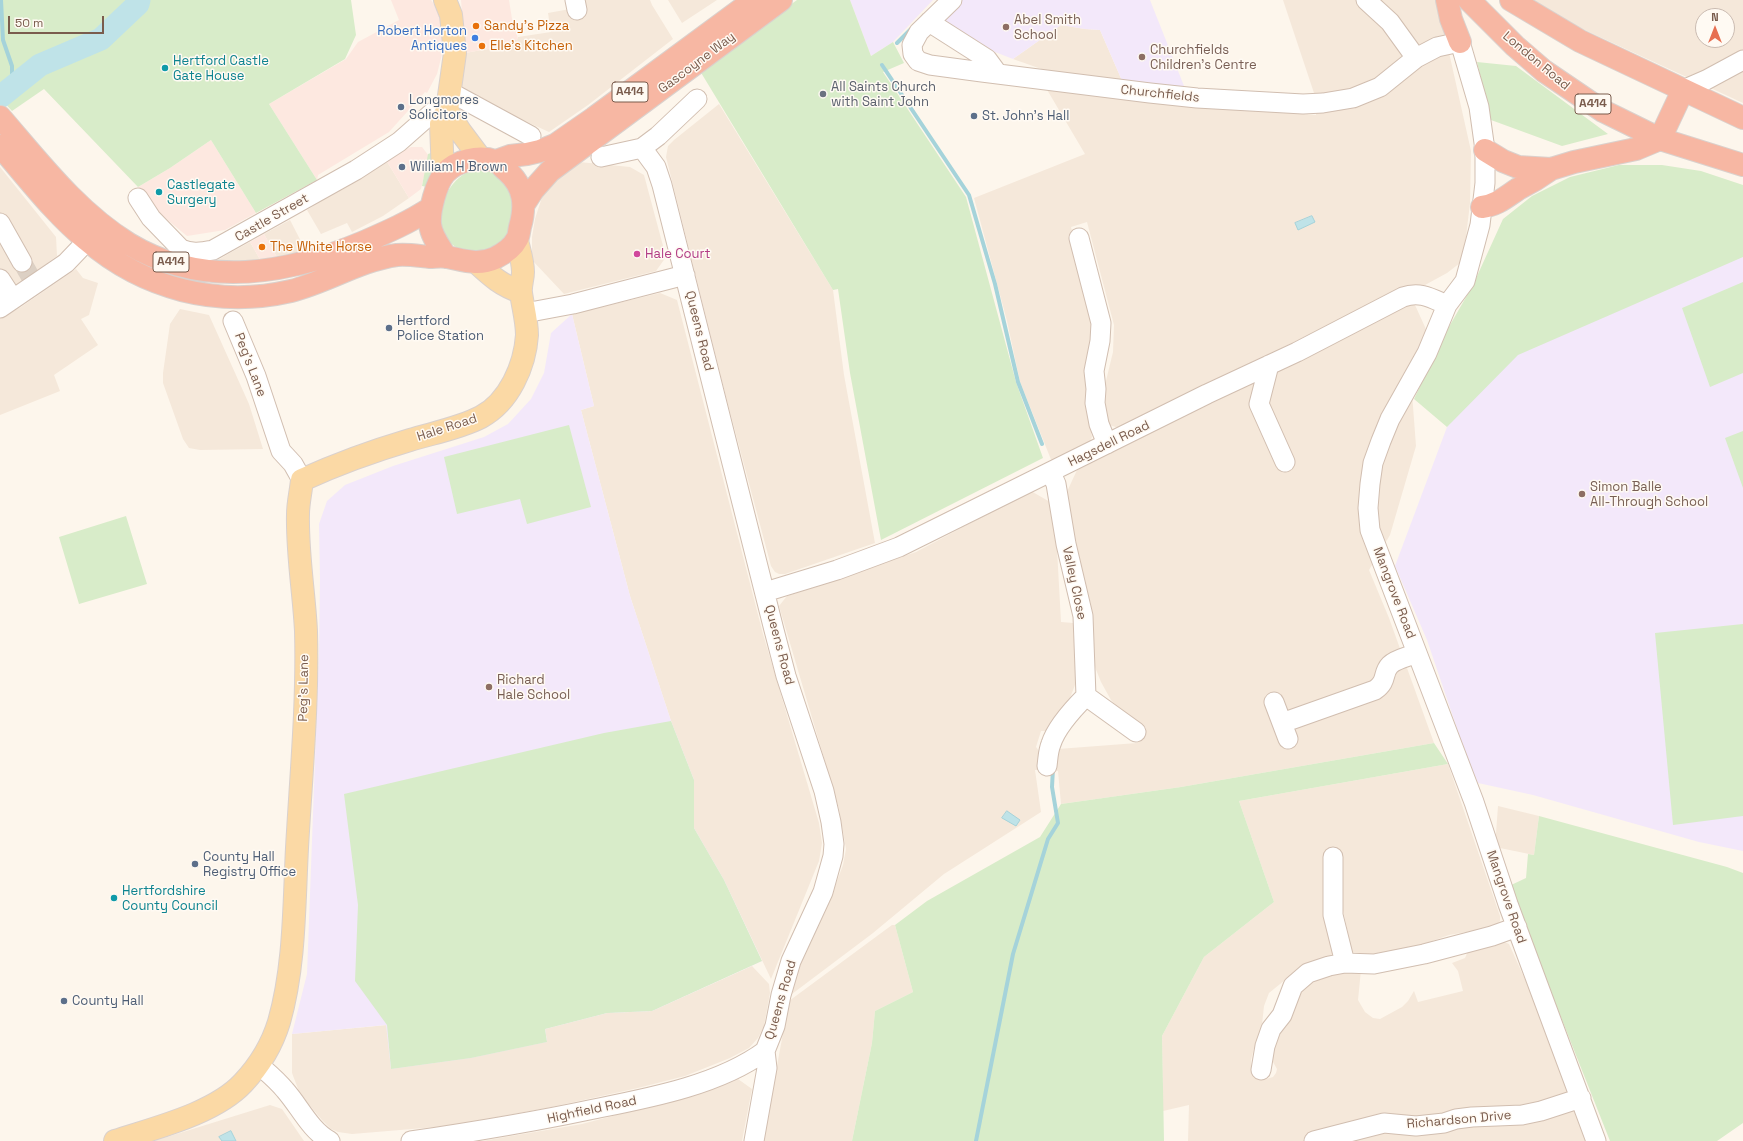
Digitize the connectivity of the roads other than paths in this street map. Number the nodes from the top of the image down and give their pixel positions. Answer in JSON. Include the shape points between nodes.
{"nodes":[{"id":1,"x":445,"y":0,"type":"edge"},
{"id":2,"x":754,"y":0,"type":"edge"},
{"id":3,"x":781,"y":0,"type":"edge"},
{"id":4,"x":952,"y":0,"type":"edge"},
{"id":5,"x":1366,"y":0,"type":"edge"},
{"id":6,"x":1447,"y":0,"type":"edge"},
{"id":7,"x":1469,"y":0,"type":"edge"},
{"id":8,"x":1511,"y":0,"type":"edge"},
{"id":9,"x":929,"y":22,"type":"junction"},
{"id":10,"x":1460,"y":42,"type":"junction"},
{"id":11,"x":1416,"y":58,"type":"junction"},
{"id":12,"x":1743,"y":60,"type":"edge"},
{"id":13,"x":998,"y":74,"type":"junction"},
{"id":14,"x":1683,"y":90,"type":"junction"},
{"id":15,"x":697,"y":99,"type":"dead end"},
{"id":16,"x":449,"y":101,"type":"junction"},
{"id":17,"x":0,"y":117,"type":"edge"},
{"id":18,"x":1743,"y":118,"type":"edge"},
{"id":19,"x":413,"y":130,"type":"junction"},
{"id":20,"x":531,"y":136,"type":"dead end"},
{"id":21,"x":1660,"y":139,"type":"junction"},
{"id":22,"x":441,"y":140,"type":"junction"},
{"id":23,"x":0,"y":146,"type":"edge"},
{"id":24,"x":642,"y":148,"type":"junction"},
{"id":25,"x":1485,"y":150,"type":"junction"},
{"id":26,"x":601,"y":157,"type":"dead end"},
{"id":27,"x":488,"y":160,"type":"junction"},
{"id":28,"x":1743,"y":165,"type":"edge"},
{"id":29,"x":1551,"y":170,"type":"junction"},
{"id":30,"x":443,"y":175,"type":"junction"},
{"id":31,"x":138,"y":198,"type":"dead end"},
{"id":32,"x":524,"y":204,"type":"junction"},
{"id":33,"x":1482,"y":207,"type":"junction"},
{"id":34,"x":431,"y":208,"type":"junction"},
{"id":35,"x":0,"y":223,"type":"edge"},
{"id":36,"x":1079,"y":238,"type":"dead end"},
{"id":37,"x":517,"y":240,"type":"junction"},
{"id":38,"x":87,"y":241,"type":"junction"},
{"id":39,"x":446,"y":257,"type":"junction"},
{"id":40,"x":477,"y":263,"type":"junction"},
{"id":41,"x":29,"y":274,"type":"junction"},
{"id":42,"x":685,"y":275,"type":"junction"},
{"id":43,"x":0,"y":279,"type":"edge"},
{"id":44,"x":521,"y":292,"type":"junction"},
{"id":45,"x":7,"y":304,"type":"edge"},
{"id":46,"x":1447,"y":305,"type":"junction"},
{"id":47,"x":525,"y":313,"type":"junction"},
{"id":48,"x":233,"y":321,"type":"dead end"},
{"id":49,"x":1269,"y":365,"type":"junction"},
{"id":50,"x":1107,"y":444,"type":"junction"},
{"id":51,"x":1285,"y":462,"type":"dead end"},
{"id":52,"x":1051,"y":472,"type":"junction"},
{"id":53,"x":302,"y":480,"type":"junction"},
{"id":54,"x":765,"y":592,"type":"junction"},
{"id":55,"x":1417,"y":654,"type":"junction"},
{"id":56,"x":1086,"y":696,"type":"junction"},
{"id":57,"x":1274,"y":702,"type":"dead end"},
{"id":58,"x":1136,"y":732,"type":"dead end"},
{"id":59,"x":1047,"y":766,"type":"dead end"},
{"id":60,"x":1333,"y":857,"type":"dead end"},
{"id":61,"x":1517,"y":927,"type":"junction"},
{"id":62,"x":1345,"y":963,"type":"junction"},
{"id":63,"x":765,"y":1051,"type":"junction"},
{"id":64,"x":258,"y":1064,"type":"junction"},
{"id":65,"x":1262,"y":1070,"type":"dead end"},
{"id":66,"x":1581,"y":1098,"type":"junction"},
{"id":67,"x":1399,"y":1133,"type":"edge"},
{"id":68,"x":325,"y":1140,"type":"edge"},
{"id":69,"x":115,"y":1141,"type":"edge"},
{"id":70,"x":411,"y":1141,"type":"edge"},
{"id":71,"x":754,"y":1141,"type":"edge"},
{"id":72,"x":1314,"y":1141,"type":"edge"},
{"id":73,"x":1596,"y":1141,"type":"edge"}],
"edges":[{"from":1,"to":16,"type":"main road","via":[[451,15],[455,53]]},
{"from":2,"to":27,"type":"highway","name":"Gascoyne Way","number":"A414","via":[[555,145],[527,154]]},
{"from":3,"to":32,"type":"highway","name":"Gascoyne Way","number":"A414","via":[[550,171]]},
{"from":4,"to":9,"type":"street","name":"Churchfields"},
{"from":5,"to":11,"type":"street","via":[[1390,22]]},
{"from":6,"to":10,"type":"highway"},
{"from":7,"to":21,"type":"highway","name":"London Road","number":"A414","via":[[1544,71],[1602,111]]},
{"from":8,"to":14,"type":"highway","via":[[1580,41]]},
{"from":9,"to":13,"type":"street","via":[[987,59]]},
{"from":9,"to":13,"type":"street","name":"Churchfields","via":[[919,32],[912,45],[912,54],[918,61],[930,65]]},
{"from":10,"to":11,"type":"street","name":"Churchfields","via":[[1437,47]]},
{"from":10,"to":25,"type":"street","name":"Mangrove Road","via":[[1479,107]]},
{"from":11,"to":13,"type":"street","name":"Churchfields","via":[[1380,88],[1353,98],[1323,103],[1289,104],[1150,94]]},
{"from":12,"to":14,"type":"street"},
{"from":14,"to":18,"type":"highway"},
{"from":14,"to":21,"type":"highway"},
{"from":15,"to":24,"type":"street"},
{"from":16,"to":19,"type":"street","name":"Castle Street"},
{"from":16,"to":20,"type":"street"},
{"from":16,"to":22,"type":"main road","via":[[441,124]]},
{"from":16,"to":27,"type":"main road","via":[[460,131]]},
{"from":17,"to":34,"type":"highway","number":"A414","via":[[75,201],[98,222],[130,244],[152,255],[196,269],[248,273],[306,262],[384,233]]},
{"from":19,"to":22,"type":"street"},
{"from":19,"to":31,"type":"street","name":"Castle Street","via":[[356,170],[213,250],[194,252],[181,248],[151,218]]},
{"from":21,"to":28,"type":"highway","name":"London Road","number":"A414"},
{"from":21,"to":29,"type":"highway","via":[[1636,149],[1574,162]]},
{"from":22,"to":30,"type":"main road"},
{"from":23,"to":38,"type":"highway","number":"A414","via":[[57,212]]},
{"from":24,"to":26,"type":"street"},
{"from":24,"to":42,"type":"street","name":"Queens Road","via":[[656,167]]},
{"from":25,"to":29,"type":"highway","via":[[1518,167]]},
{"from":25,"to":33,"type":"street","name":"Mangrove Road"},
{"from":27,"to":30,"type":"highway","via":[[467,160]]},
{"from":27,"to":32,"type":"highway","via":[[514,177],[520,187]]},
{"from":29,"to":33,"type":"highway","via":[[1492,206]]},
{"from":30,"to":34,"type":"highway"},
{"from":32,"to":37,"type":"highway"},
{"from":33,"to":46,"type":"street","name":"Mangrove Road","via":[[1474,252],[1465,281]]},
{"from":34,"to":39,"type":"highway","via":[[430,225]]},
{"from":35,"to":41,"type":"street"},
{"from":36,"to":50,"type":"street","via":[[1101,324],[1094,371],[1095,403],[1099,424]]},
{"from":37,"to":40,"type":"highway","via":[[507,251],[494,259]]},
{"from":37,"to":44,"type":"main road","name":"Hale Road","via":[[523,273]]},
{"from":38,"to":39,"type":"highway","number":"A414","via":[[122,266],[151,281],[190,294],[233,298],[292,291],[381,258],[398,255]]},
{"from":38,"to":41,"type":"street","via":[[66,263]]},
{"from":39,"to":40,"type":"highway"},
{"from":40,"to":44,"type":"main road","via":[[507,288]]},
{"from":41,"to":45,"type":"street"},
{"from":42,"to":47,"type":"street","via":[[573,304]]},
{"from":42,"to":54,"type":"street","name":"Queens Road"},
{"from":43,"to":45,"type":"street"},
{"from":44,"to":47,"type":"main road","name":"Hale Road"},
{"from":46,"to":49,"type":"street","name":"Hagsdell Road","via":[[1422,294],[1410,294]]},
{"from":46,"to":55,"type":"street","name":"Mangrove Road","via":[[1427,353],[1390,418],[1373,463],[1370,484],[1370,530]]},
{"from":47,"to":53,"type":"main road","name":"Hale Road","via":[[527,335],[517,377],[504,396],[482,416],[361,455]]},
{"from":48,"to":53,"type":"street","name":"Peg's Lane","via":[[256,376],[281,451],[293,464]]},
{"from":49,"to":50,"type":"street","name":"Hagsdell Road"},
{"from":49,"to":51,"type":"street","via":[[1259,404]]},
{"from":50,"to":52,"type":"street","name":"Hagsdell Road"},
{"from":52,"to":54,"type":"street","name":"Hagsdell Road","via":[[900,547]]},
{"from":52,"to":56,"type":"street","name":"Valley Close","via":[[1056,484],[1066,544],[1083,616]]},
{"from":53,"to":64,"type":"main road","name":"Peg's Lane","via":[[298,539],[306,633],[291,945],[278,1023],[268,1050]]},
{"from":54,"to":63,"type":"street","name":"Queens Road","via":[[786,676],[824,791],[834,844],[834,856],[826,881],[791,961],[780,995],[775,1026]]},
{"from":55,"to":57,"type":"street","via":[[1389,666],[1381,686],[1375,690],[1285,731]]},
{"from":55,"to":61,"type":"street","name":"Mangrove Road","via":[[1474,802]]},
{"from":56,"to":58,"type":"street"},
{"from":56,"to":59,"type":"street","via":[[1055,734]]},
{"from":60,"to":62,"type":"street","via":[[1333,915]]},
{"from":61,"to":62,"type":"street","via":[[1410,957],[1374,964]]},
{"from":61,"to":66,"type":"street","name":"Mangrove Road"},
{"from":62,"to":65,"type":"street","via":[[1317,969],[1293,986],[1282,1015],[1271,1029],[1265,1046]]},
{"from":63,"to":70,"type":"street","name":"Highfield Road","via":[[752,1060],[704,1081],[635,1101],[552,1119]]},
{"from":63,"to":71,"type":"street","name":"Queens Road","via":[[767,1068]]},
{"from":64,"to":68,"type":"street","via":[[285,1089]]},
{"from":64,"to":69,"type":"main road","name":"Peg's Lane","via":[[242,1084],[217,1102],[187,1118]]},
{"from":66,"to":67,"type":"street","name":"Richardson Drive","via":[[1522,1115],[1456,1119],[1416,1126]]},
{"from":66,"to":73,"type":"street","name":"Mangrove Road"},
{"from":67,"to":72,"type":"street","name":"Richardson Drive","via":[[1384,1123]]}]}
